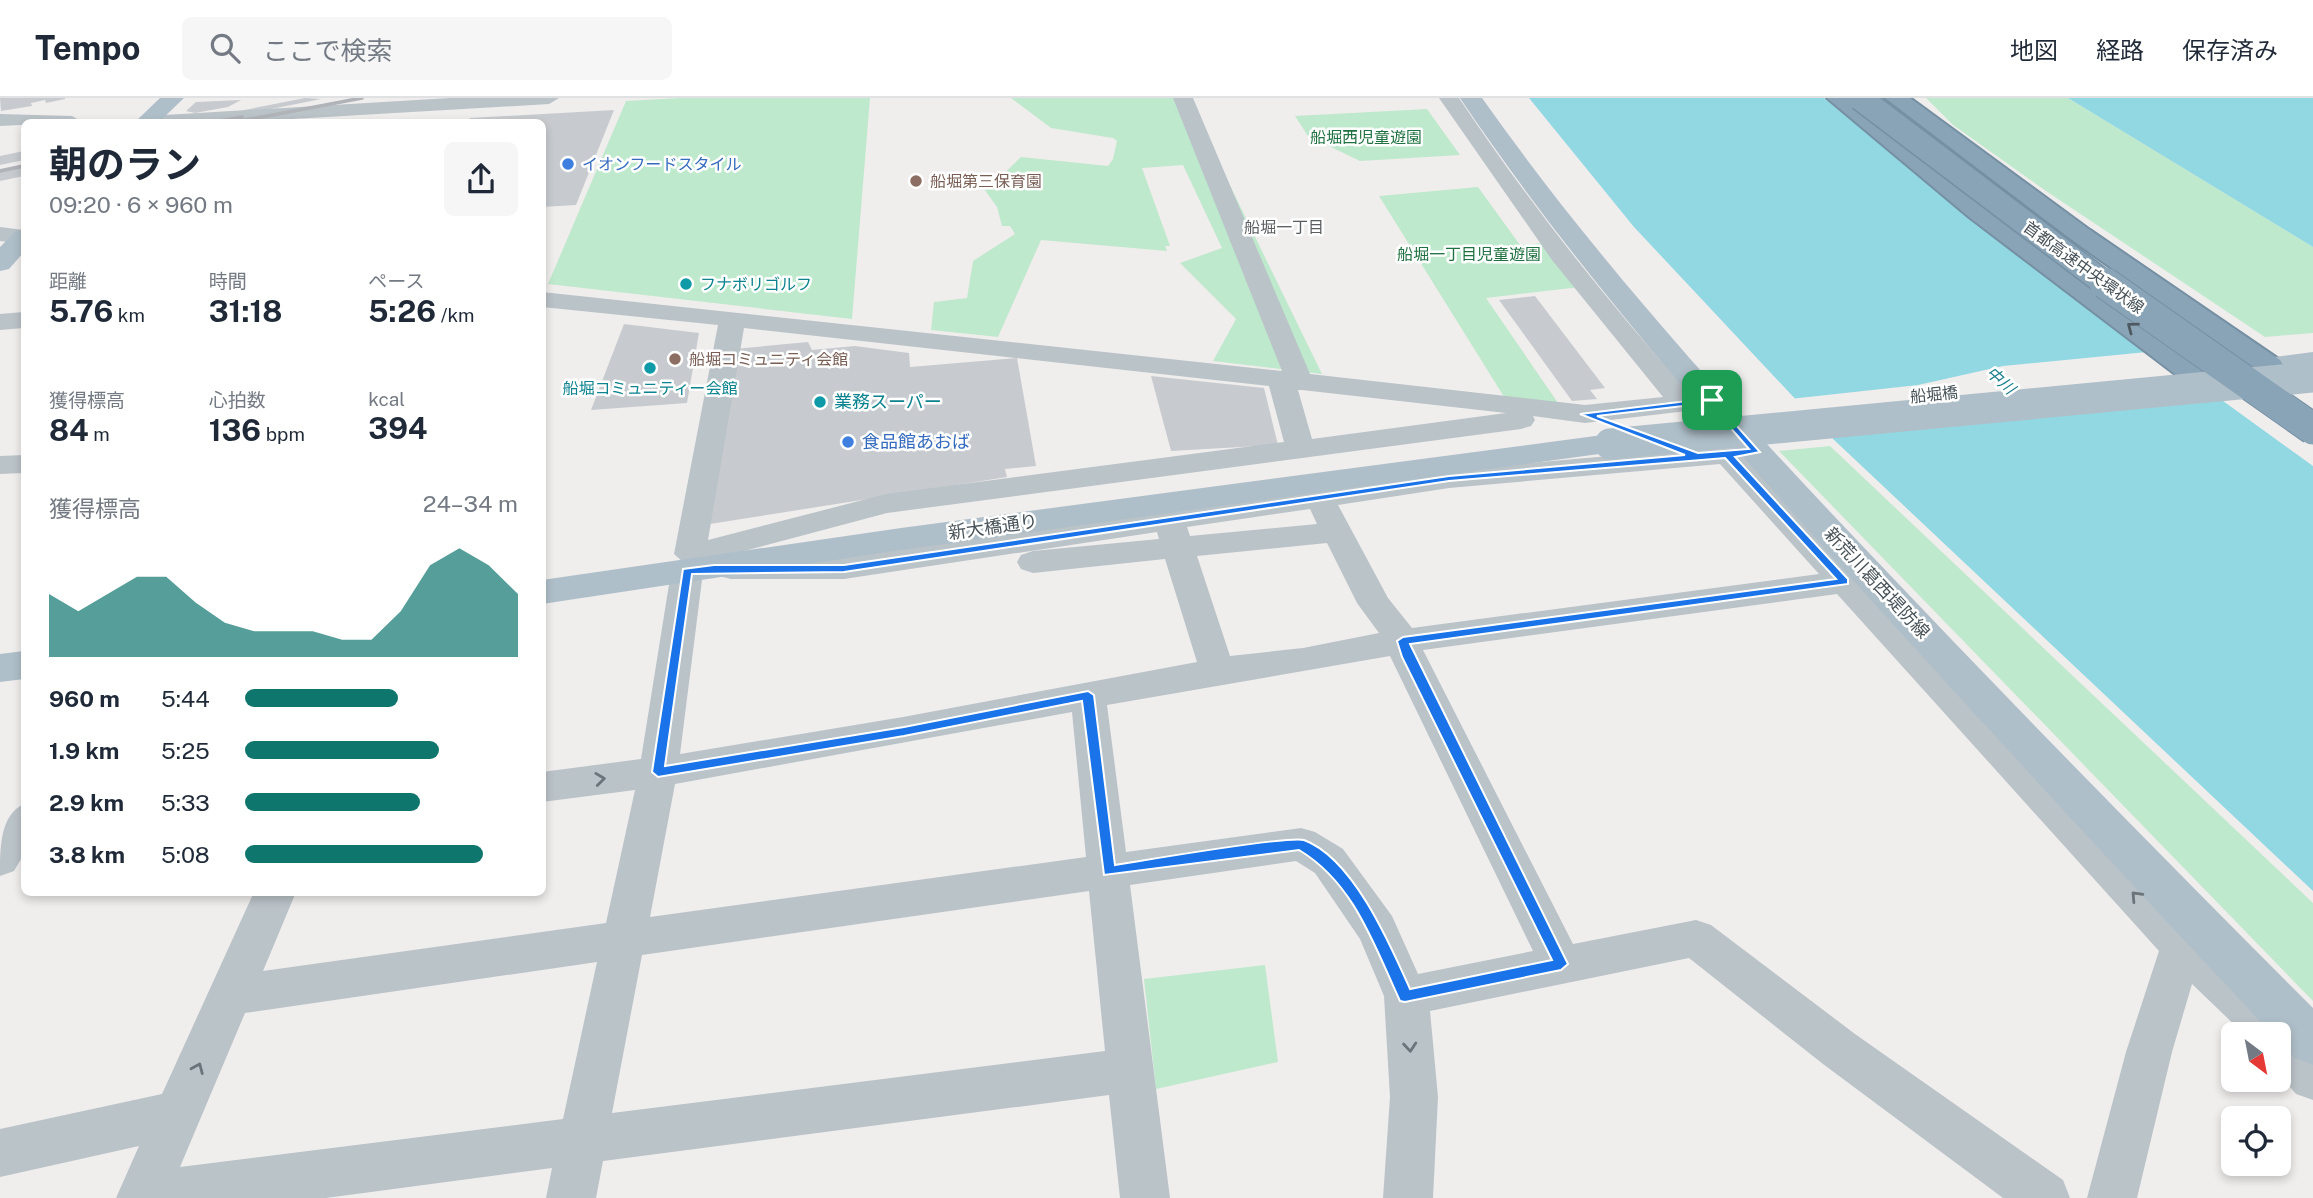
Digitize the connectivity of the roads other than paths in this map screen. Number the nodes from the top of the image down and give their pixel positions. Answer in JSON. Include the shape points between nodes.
{"nodes":[{"id":1,"x":173,"y":98,"type":"edge"},
{"id":2,"x":294,"y":98,"type":"edge"},
{"id":3,"x":399,"y":98,"type":"edge"},
{"id":4,"x":549,"y":98,"type":"edge"},
{"id":5,"x":1183,"y":98,"type":"edge"},
{"id":6,"x":1449,"y":98,"type":"edge"},
{"id":7,"x":1471,"y":98,"type":"edge"},
{"id":8,"x":1838,"y":98,"type":"edge"},
{"id":9,"x":1860,"y":98,"type":"edge"},
{"id":10,"x":1882,"y":98,"type":"edge"},
{"id":11,"x":1896,"y":98,"type":"edge"},
{"id":12,"x":466,"y":100,"type":"edge"},
{"id":13,"x":337,"y":110,"type":"junction"},
{"id":14,"x":213,"y":117,"type":"junction"},
{"id":15,"x":150,"y":119,"type":"edge"},
{"id":16,"x":187,"y":119,"type":"edge"},
{"id":17,"x":293,"y":119,"type":"edge"},
{"id":18,"x":455,"y":119,"type":"edge"},
{"id":19,"x":0,"y":120,"type":"edge"},
{"id":20,"x":21,"y":121,"type":"edge"},
{"id":21,"x":0,"y":234,"type":"edge"},
{"id":22,"x":21,"y":237,"type":"edge"},
{"id":23,"x":21,"y":240,"type":"edge"},
{"id":24,"x":0,"y":263,"type":"edge"},
{"id":25,"x":546,"y":299,"type":"edge"},
{"id":26,"x":21,"y":320,"type":"edge"},
{"id":27,"x":732,"y":320,"type":"junction"},
{"id":28,"x":0,"y":322,"type":"edge"},
{"id":29,"x":2313,"y":361,"type":"edge"},
{"id":30,"x":2186,"y":368,"type":"junction"},
{"id":31,"x":2263,"y":374,"type":"junction"},
{"id":32,"x":2313,"y":377,"type":"edge"},
{"id":33,"x":1290,"y":381,"type":"junction"},
{"id":34,"x":1697,"y":402,"type":"junction"},
{"id":35,"x":2313,"y":409,"type":"edge"},
{"id":36,"x":1549,"y":410,"type":"junction"},
{"id":37,"x":1597,"y":429,"type":"junction"},
{"id":38,"x":2313,"y":429,"type":"edge"},
{"id":39,"x":1300,"y":449,"type":"junction"},
{"id":40,"x":1727,"y":454,"type":"junction"},
{"id":41,"x":21,"y":464,"type":"edge"},
{"id":42,"x":0,"y":466,"type":"edge"},
{"id":43,"x":1319,"y":498,"type":"junction"},
{"id":44,"x":1336,"y":532,"type":"junction"},
{"id":45,"x":1173,"y":534,"type":"junction"},
{"id":46,"x":700,"y":561,"type":"junction"},
{"id":47,"x":546,"y":574,"type":"edge"},
{"id":48,"x":1844,"y":582,"type":"junction"},
{"id":49,"x":546,"y":591,"type":"edge"},
{"id":50,"x":1403,"y":641,"type":"junction"},
{"id":51,"x":21,"y":645,"type":"edge"},
{"id":52,"x":0,"y":648,"type":"edge"},
{"id":53,"x":21,"y":665,"type":"edge"},
{"id":54,"x":0,"y":668,"type":"edge"},
{"id":55,"x":1217,"y":671,"type":"junction"},
{"id":56,"x":1088,"y":695,"type":"junction"},
{"id":57,"x":658,"y":772,"type":"junction"},
{"id":58,"x":546,"y":786,"type":"edge"},
{"id":59,"x":21,"y":825,"type":"edge"},
{"id":60,"x":0,"y":859,"type":"edge"},
{"id":61,"x":1109,"y":871,"type":"junction"},
{"id":62,"x":273,"y":896,"type":"edge"},
{"id":63,"x":623,"y":939,"type":"junction"},
{"id":64,"x":2182,"y":946,"type":"junction"},
{"id":65,"x":1561,"y":964,"type":"junction"},
{"id":66,"x":230,"y":995,"type":"junction"},
{"id":67,"x":1405,"y":996,"type":"junction"},
{"id":68,"x":2273,"y":1022,"type":"edge"},
{"id":69,"x":2276,"y":1022,"type":"edge"},
{"id":70,"x":2291,"y":1040,"type":"edge"},
{"id":71,"x":1131,"y":1070,"type":"junction"},
{"id":72,"x":2313,"y":1078,"type":"edge"},
{"id":73,"x":178,"y":1114,"type":"junction"},
{"id":74,"x":583,"y":1140,"type":"junction"},
{"id":75,"x":0,"y":1153,"type":"edge"},
{"id":76,"x":142,"y":1198,"type":"edge"},
{"id":77,"x":571,"y":1198,"type":"edge"},
{"id":78,"x":1145,"y":1198,"type":"edge"},
{"id":79,"x":1408,"y":1198,"type":"edge"},
{"id":80,"x":2045,"y":1198,"type":"edge"},
{"id":81,"x":2112,"y":1198,"type":"edge"}],
"edges":[{"from":1,"to":15,"type":"main road"},
{"from":2,"to":14,"type":"street"},
{"from":3,"to":13,"type":"street"},
{"from":4,"to":12,"type":"street"},
{"from":5,"to":33,"type":"street"},
{"from":6,"to":34,"type":"street","via":[[1614,326]]},
{"from":7,"to":34,"type":"main road","name":"新荒川葛西堤防線","via":[[1506,150],[1660,343]]},
{"from":30,"to":8,"type":"highway","one_way":true,"via":[[1978,212]]},
{"from":9,"to":38,"type":"highway","name":"首都高速中央環状線","bridge":true,"via":[[2079,265]]},
{"from":10,"to":35,"type":"highway","name":"首都高速中央環状線","via":[[2015,200]]},
{"from":11,"to":31,"type":"highway"},
{"from":12,"to":13,"type":"street"},
{"from":12,"to":18,"type":"street"},
{"from":13,"to":14,"type":"street"},
{"from":13,"to":17,"type":"street"},
{"from":14,"to":16,"type":"street"},
{"from":19,"to":20,"type":"street"},
{"from":21,"to":22,"type":"street"},
{"from":23,"to":24,"type":"main road"},
{"from":25,"to":27,"type":"street"},
{"from":26,"to":28,"type":"street"},
{"from":27,"to":33,"type":"street"},
{"from":27,"to":46,"type":"street"},
{"from":29,"to":31,"type":"main road","name":"船堀橋"},
{"from":30,"to":31,"type":"main road","name":"船堀橋"},
{"from":30,"to":37,"type":"main road","name":"船堀橋"},
{"from":31,"to":32,"type":"main road","name":"船堀橋","bridge":true},
{"from":31,"to":37,"type":"main road","name":"船堀橋","bridge":true},
{"from":33,"to":36,"type":"street"},
{"from":33,"to":39,"type":"street"},
{"from":34,"to":37,"type":"street"},
{"from":34,"to":40,"type":"main road","name":"新荒川葛西堤防線"},
{"from":36,"to":37,"type":"street"},
{"from":36,"to":39,"type":"street","via":[[1520,420]]},
{"from":37,"to":40,"type":"street"},
{"from":37,"to":46,"type":"main road","name":"新大橋通り"},
{"from":39,"to":46,"type":"street","via":[[886,504]]},
{"from":40,"to":43,"type":"street","via":[[1449,478]]},
{"from":40,"to":48,"type":"street"},
{"from":40,"to":69,"type":"main road","name":"新荒川葛西堤防線","via":[[2012,730]]},
{"from":41,"to":42,"type":"street"},
{"from":43,"to":44,"type":"street"},
{"from":43,"to":45,"type":"street"},
{"from":44,"to":45,"type":"street"},
{"from":44,"to":50,"type":"street","via":[[1374,603]]},
{"from":45,"to":46,"type":"street","via":[[939,570]]},
{"from":45,"to":55,"type":"street"},
{"from":46,"to":47,"type":"main road","name":"新大橋通り"},
{"from":46,"to":49,"type":"main road","name":"新大橋通り"},
{"from":46,"to":57,"type":"street"},
{"from":48,"to":50,"type":"street"},
{"from":64,"to":48,"type":"street","one_way":true},
{"from":50,"to":55,"type":"street"},
{"from":50,"to":65,"type":"street"},
{"from":51,"to":52,"type":"main road"},
{"from":53,"to":54,"type":"main road"},
{"from":55,"to":56,"type":"street"},
{"from":56,"to":57,"type":"street"},
{"from":56,"to":61,"type":"street"},
{"from":58,"to":57,"type":"street","one_way":true},
{"from":57,"to":63,"type":"street"},
{"from":59,"to":60,"type":"street"},
{"from":61,"to":63,"type":"street"},
{"from":61,"to":67,"type":"street","via":[[1301,844],[1328,861],[1377,929]]},
{"from":61,"to":71,"type":"street"},
{"from":62,"to":66,"type":"street"},
{"from":63,"to":66,"type":"street"},
{"from":63,"to":74,"type":"street"},
{"from":64,"to":68,"type":"street"},
{"from":64,"to":81,"type":"street"},
{"from":65,"to":67,"type":"street"},
{"from":65,"to":80,"type":"street","via":[[1696,938],[1839,1049]]},
{"from":73,"to":66,"type":"street","one_way":true},
{"from":67,"to":79,"type":"street","one_way":true,"via":[[1415,1097]]},
{"from":70,"to":72,"type":"street"},
{"from":71,"to":74,"type":"street"},
{"from":71,"to":78,"type":"street"},
{"from":73,"to":75,"type":"street"},
{"from":73,"to":76,"type":"street"},
{"from":74,"to":76,"type":"street"},
{"from":74,"to":77,"type":"street"}]}
